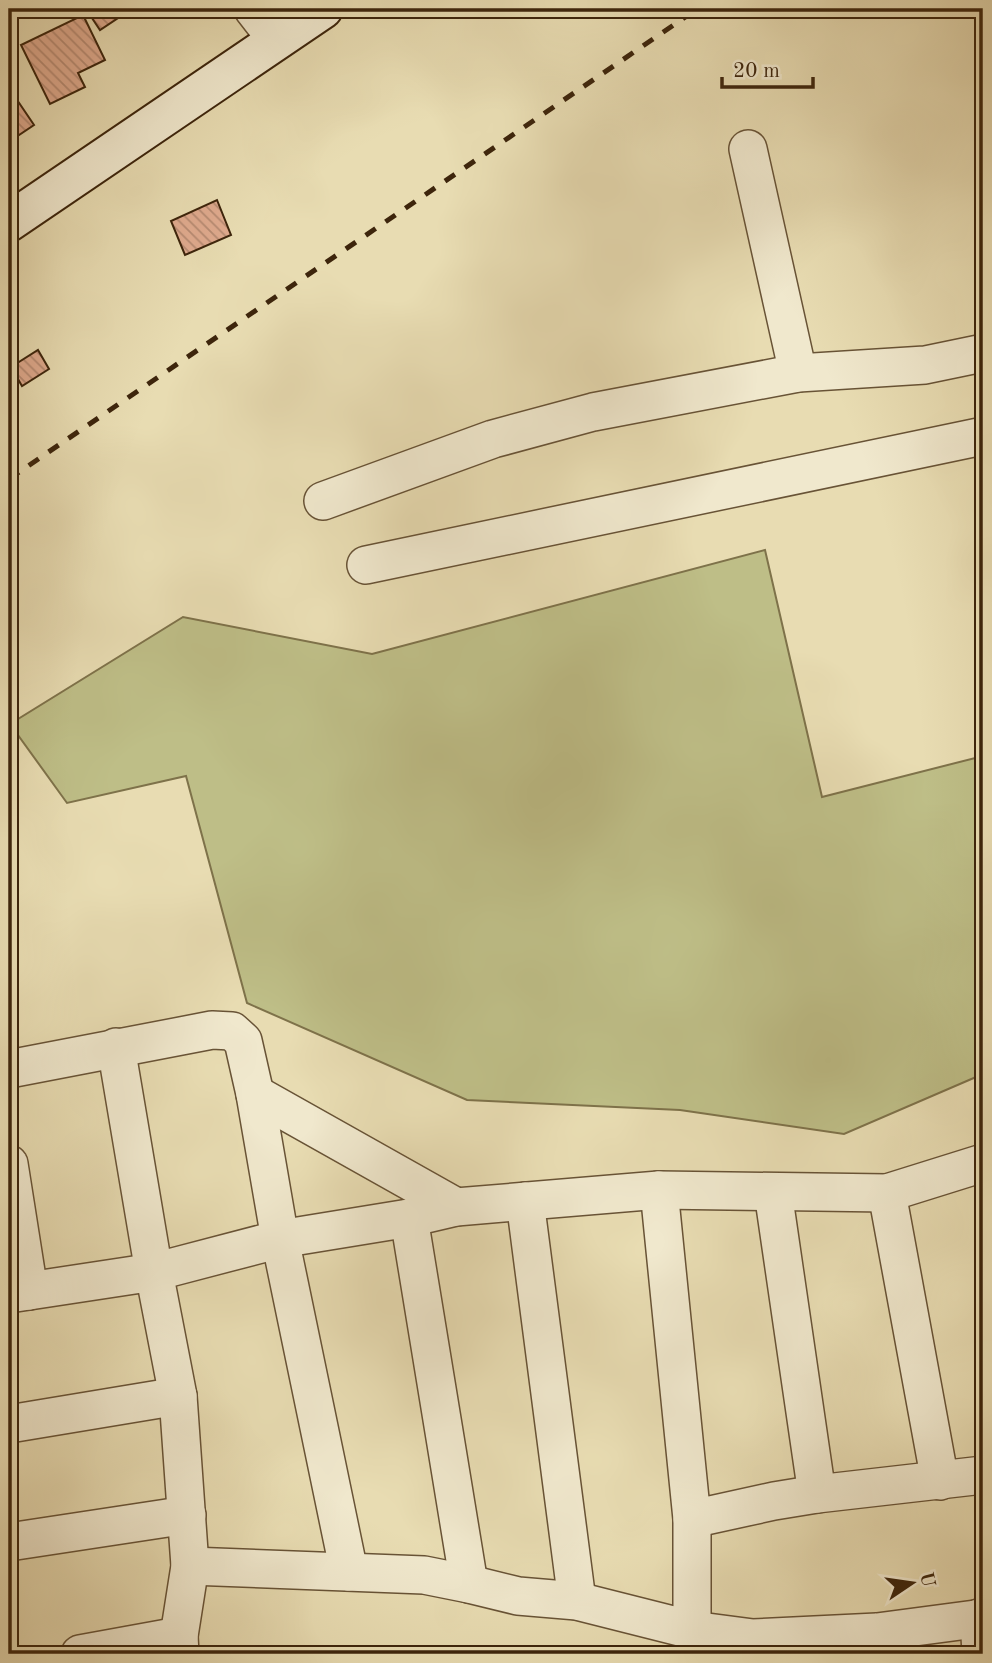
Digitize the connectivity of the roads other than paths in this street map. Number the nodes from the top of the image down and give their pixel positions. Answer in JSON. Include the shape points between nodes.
{"nodes":[{"id":1,"x":253,"y":9,"type":"edge"},
{"id":2,"x":323,"y":9,"type":"edge"},
{"id":3,"x":276,"y":40,"type":"junction"},
{"id":4,"x":748,"y":149,"type":"dead end"},
{"id":5,"x":9,"y":222,"type":"edge"},
{"id":6,"x":983,"y":353,"type":"edge"},
{"id":7,"x":798,"y":373,"type":"junction"},
{"id":8,"x":983,"y":436,"type":"edge"},
{"id":9,"x":323,"y":501,"type":"dead end"},
{"id":10,"x":366,"y":565,"type":"dead end"},
{"id":11,"x":116,"y":1047,"type":"junction"},
{"id":12,"x":9,"y":1069,"type":"edge"},
{"id":13,"x":255,"y":1094,"type":"junction"},
{"id":14,"x":983,"y":1163,"type":"edge"},
{"id":15,"x":9,"y":1164,"type":"edge"},
{"id":16,"x":659,"y":1190,"type":"junction"},
{"id":17,"x":773,"y":1192,"type":"junction"},
{"id":18,"x":887,"y":1194,"type":"junction"},
{"id":19,"x":525,"y":1201,"type":"junction"},
{"id":20,"x":456,"y":1207,"type":"junction"},
{"id":21,"x":409,"y":1218,"type":"junction"},
{"id":22,"x":280,"y":1239,"type":"junction"},
{"id":23,"x":154,"y":1272,"type":"junction"},
{"id":24,"x":19,"y":1292,"type":"edge"},
{"id":25,"x":178,"y":1396,"type":"junction"},
{"id":26,"x":9,"y":1424,"type":"edge"},
{"id":27,"x":983,"y":1475,"type":"edge"},
{"id":28,"x":940,"y":1481,"type":"junction"},
{"id":29,"x":817,"y":1494,"type":"junction"},
{"id":30,"x":187,"y":1515,"type":"junction"},
{"id":31,"x":692,"y":1519,"type":"junction"},
{"id":32,"x":9,"y":1542,"type":"edge"},
{"id":33,"x":190,"y":1566,"type":"junction"},
{"id":34,"x":349,"y":1572,"type":"junction"},
{"id":35,"x":469,"y":1584,"type":"junction"},
{"id":36,"x":577,"y":1601,"type":"junction"},
{"id":37,"x":981,"y":1618,"type":"edge"},
{"id":38,"x":692,"y":1630,"type":"junction"},
{"id":39,"x":179,"y":1645,"type":"edge"},
{"id":40,"x":80,"y":1654,"type":"edge"},
{"id":41,"x":981,"y":1654,"type":"edge"}],
"edges":[{"from":1,"to":3,"type":"street"},
{"from":2,"to":3,"type":"main road"},
{"from":3,"to":5,"type":"main road"},
{"from":4,"to":7,"type":"street"},
{"from":6,"to":7,"type":"street","via":[[925,365]]},
{"from":7,"to":9,"type":"street","via":[[593,412],[493,439]]},
{"from":8,"to":10,"type":"street"},
{"from":11,"to":12,"type":"street"},
{"from":11,"to":13,"type":"street","via":[[212,1030],[232,1031],[243,1041]]},
{"from":11,"to":23,"type":"street"},
{"from":13,"to":20,"type":"street"},
{"from":13,"to":22,"type":"street"},
{"from":14,"to":18,"type":"street"},
{"from":15,"to":24,"type":"street"},
{"from":16,"to":17,"type":"street"},
{"from":16,"to":19,"type":"street"},
{"from":16,"to":31,"type":"street"},
{"from":17,"to":18,"type":"street"},
{"from":17,"to":29,"type":"street"},
{"from":18,"to":28,"type":"street"},
{"from":19,"to":20,"type":"street"},
{"from":19,"to":36,"type":"street"},
{"from":20,"to":21,"type":"street"},
{"from":21,"to":22,"type":"street"},
{"from":21,"to":35,"type":"street"},
{"from":22,"to":23,"type":"street"},
{"from":22,"to":34,"type":"street"},
{"from":23,"to":24,"type":"street"},
{"from":23,"to":25,"type":"street"},
{"from":25,"to":26,"type":"street"},
{"from":25,"to":30,"type":"street"},
{"from":27,"to":28,"type":"street"},
{"from":28,"to":29,"type":"street"},
{"from":29,"to":31,"type":"street"},
{"from":30,"to":32,"type":"street"},
{"from":30,"to":33,"type":"street"},
{"from":31,"to":38,"type":"street"},
{"from":33,"to":34,"type":"street"},
{"from":33,"to":39,"type":"street"},
{"from":34,"to":35,"type":"street","via":[[424,1575]]},
{"from":35,"to":36,"type":"street","via":[[518,1596]]},
{"from":36,"to":38,"type":"street"},
{"from":37,"to":38,"type":"street","via":[[877,1632],[753,1638]]},
{"from":37,"to":41,"type":"street"},
{"from":39,"to":40,"type":"street"}]}
